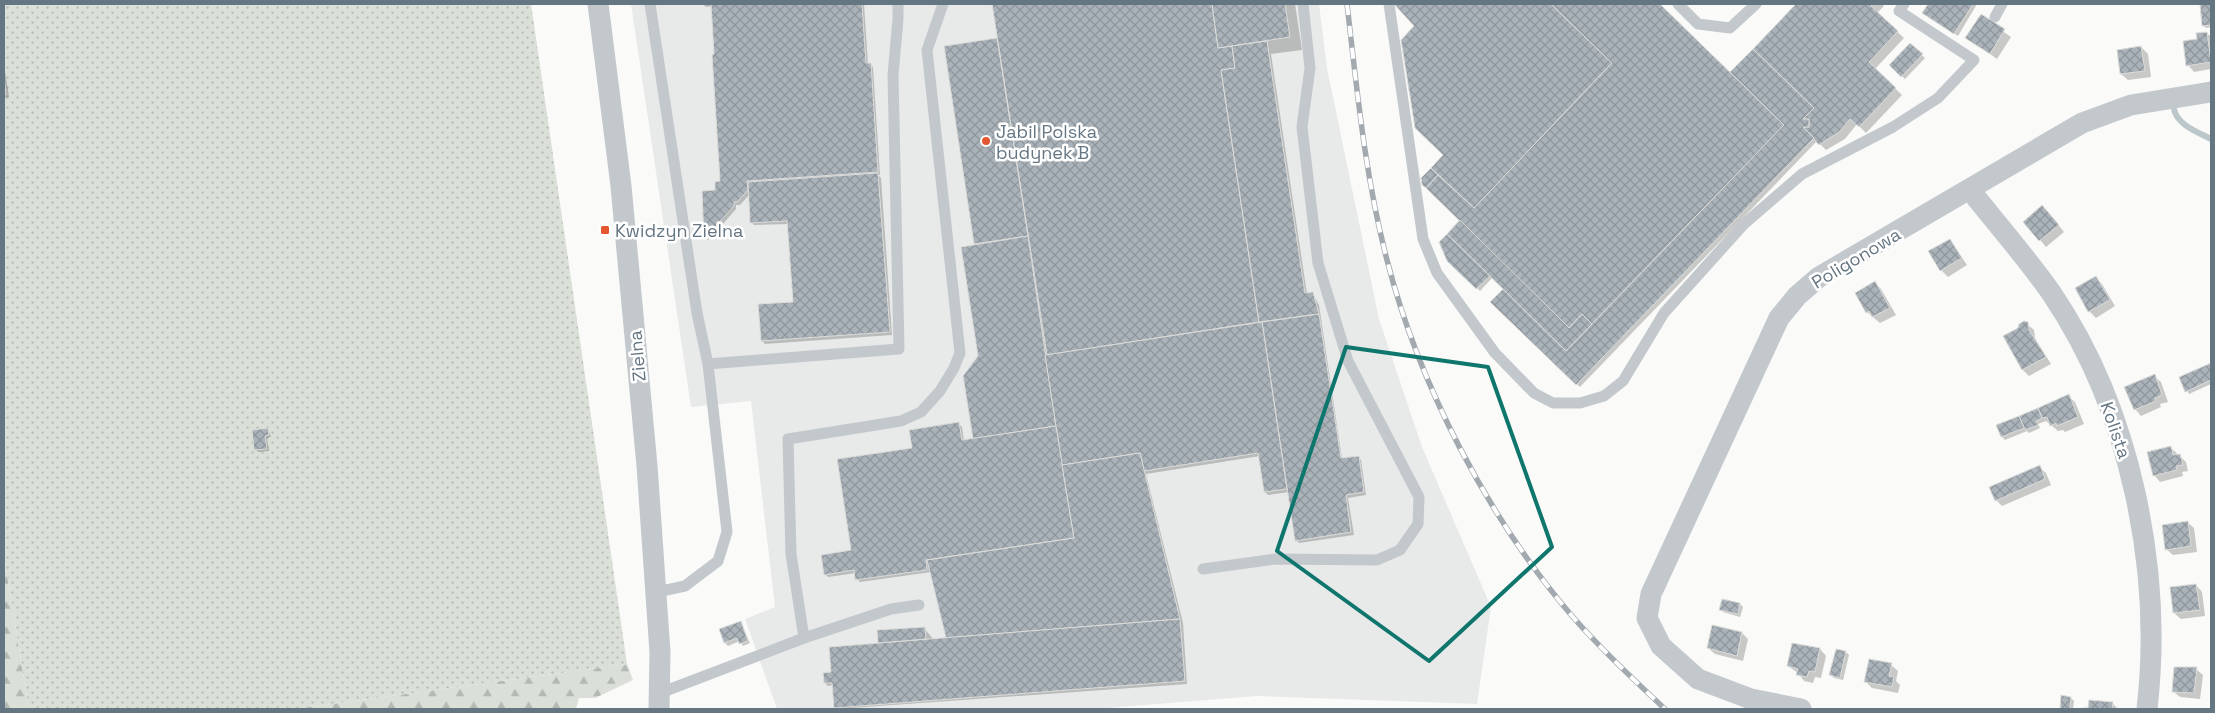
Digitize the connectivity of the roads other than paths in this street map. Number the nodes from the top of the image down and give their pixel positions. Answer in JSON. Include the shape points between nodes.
{"nodes":[{"id":1,"x":598,"y":4,"type":"edge"},
{"id":2,"x":650,"y":4,"type":"edge"},
{"id":3,"x":898,"y":4,"type":"edge"},
{"id":4,"x":943,"y":4,"type":"edge"},
{"id":5,"x":1303,"y":4,"type":"edge"},
{"id":6,"x":1389,"y":4,"type":"edge"},
{"id":7,"x":1678,"y":4,"type":"edge"},
{"id":8,"x":1756,"y":4,"type":"edge"},
{"id":9,"x":1904,"y":4,"type":"edge"},
{"id":10,"x":2002,"y":4,"type":"edge"},
{"id":11,"x":1996,"y":18,"type":"dead end"},
{"id":12,"x":2211,"y":92,"type":"edge"},
{"id":13,"x":1970,"y":190,"type":"junction"},
{"id":14,"x":708,"y":364,"type":"junction"},
{"id":15,"x":1204,"y":569,"type":"dead end"},
{"id":16,"x":657,"y":592,"type":"junction"},
{"id":17,"x":919,"y":605,"type":"dead end"},
{"id":18,"x":804,"y":638,"type":"junction"},
{"id":19,"x":660,"y":701,"type":"edge"},
{"id":20,"x":1800,"y":709,"type":"edge"},
{"id":21,"x":2147,"y":709,"type":"edge"}],
"edges":[{"from":1,"to":16,"type":"street","name":"Zielna","via":[[625,230]]},
{"from":2,"to":14,"type":"lane","via":[[697,313]]},
{"from":3,"to":14,"type":"lane","via":[[893,75],[899,349]]},
{"from":4,"to":18,"type":"lane","via":[[927,50],[960,353],[940,390],[921,412],[901,421],[788,439],[791,554]]},
{"from":5,"to":15,"type":"lane","via":[[1310,68],[1302,128],[1318,263],[1348,361],[1420,497],[1418,524],[1400,550],[1377,560],[1276,558]]},
{"from":6,"to":9,"type":"lane","via":[[1423,239],[1437,273],[1495,353],[1534,393],[1553,402],[1580,403],[1604,396],[1623,381],[1664,313],[1744,224],[1802,174],[1893,127],[1938,98],[1974,60],[1899,11]]},
{"from":7,"to":8,"type":"lane","via":[[1698,24],[1730,28]]},
{"from":10,"to":11,"type":"lane"},
{"from":12,"to":13,"type":"street","name":"Poligonowa","via":[[2131,105],[2082,123]]},
{"from":13,"to":20,"type":"street","name":"Poligonowa","via":[[1819,277],[1788,307],[1772,331],[1651,594],[1647,618],[1661,646],[1698,679],[1751,699]]},
{"from":13,"to":21,"type":"street","name":"Kolista","via":[[2052,294],[2082,346],[2126,454],[2147,571],[2152,630]]},
{"from":14,"to":16,"type":"lane","via":[[727,532],[718,560],[684,586]]},
{"from":16,"to":19,"type":"street","name":"Zielna"},
{"from":17,"to":18,"type":"lane","via":[[891,609]]},
{"from":18,"to":19,"type":"lane"}]}
